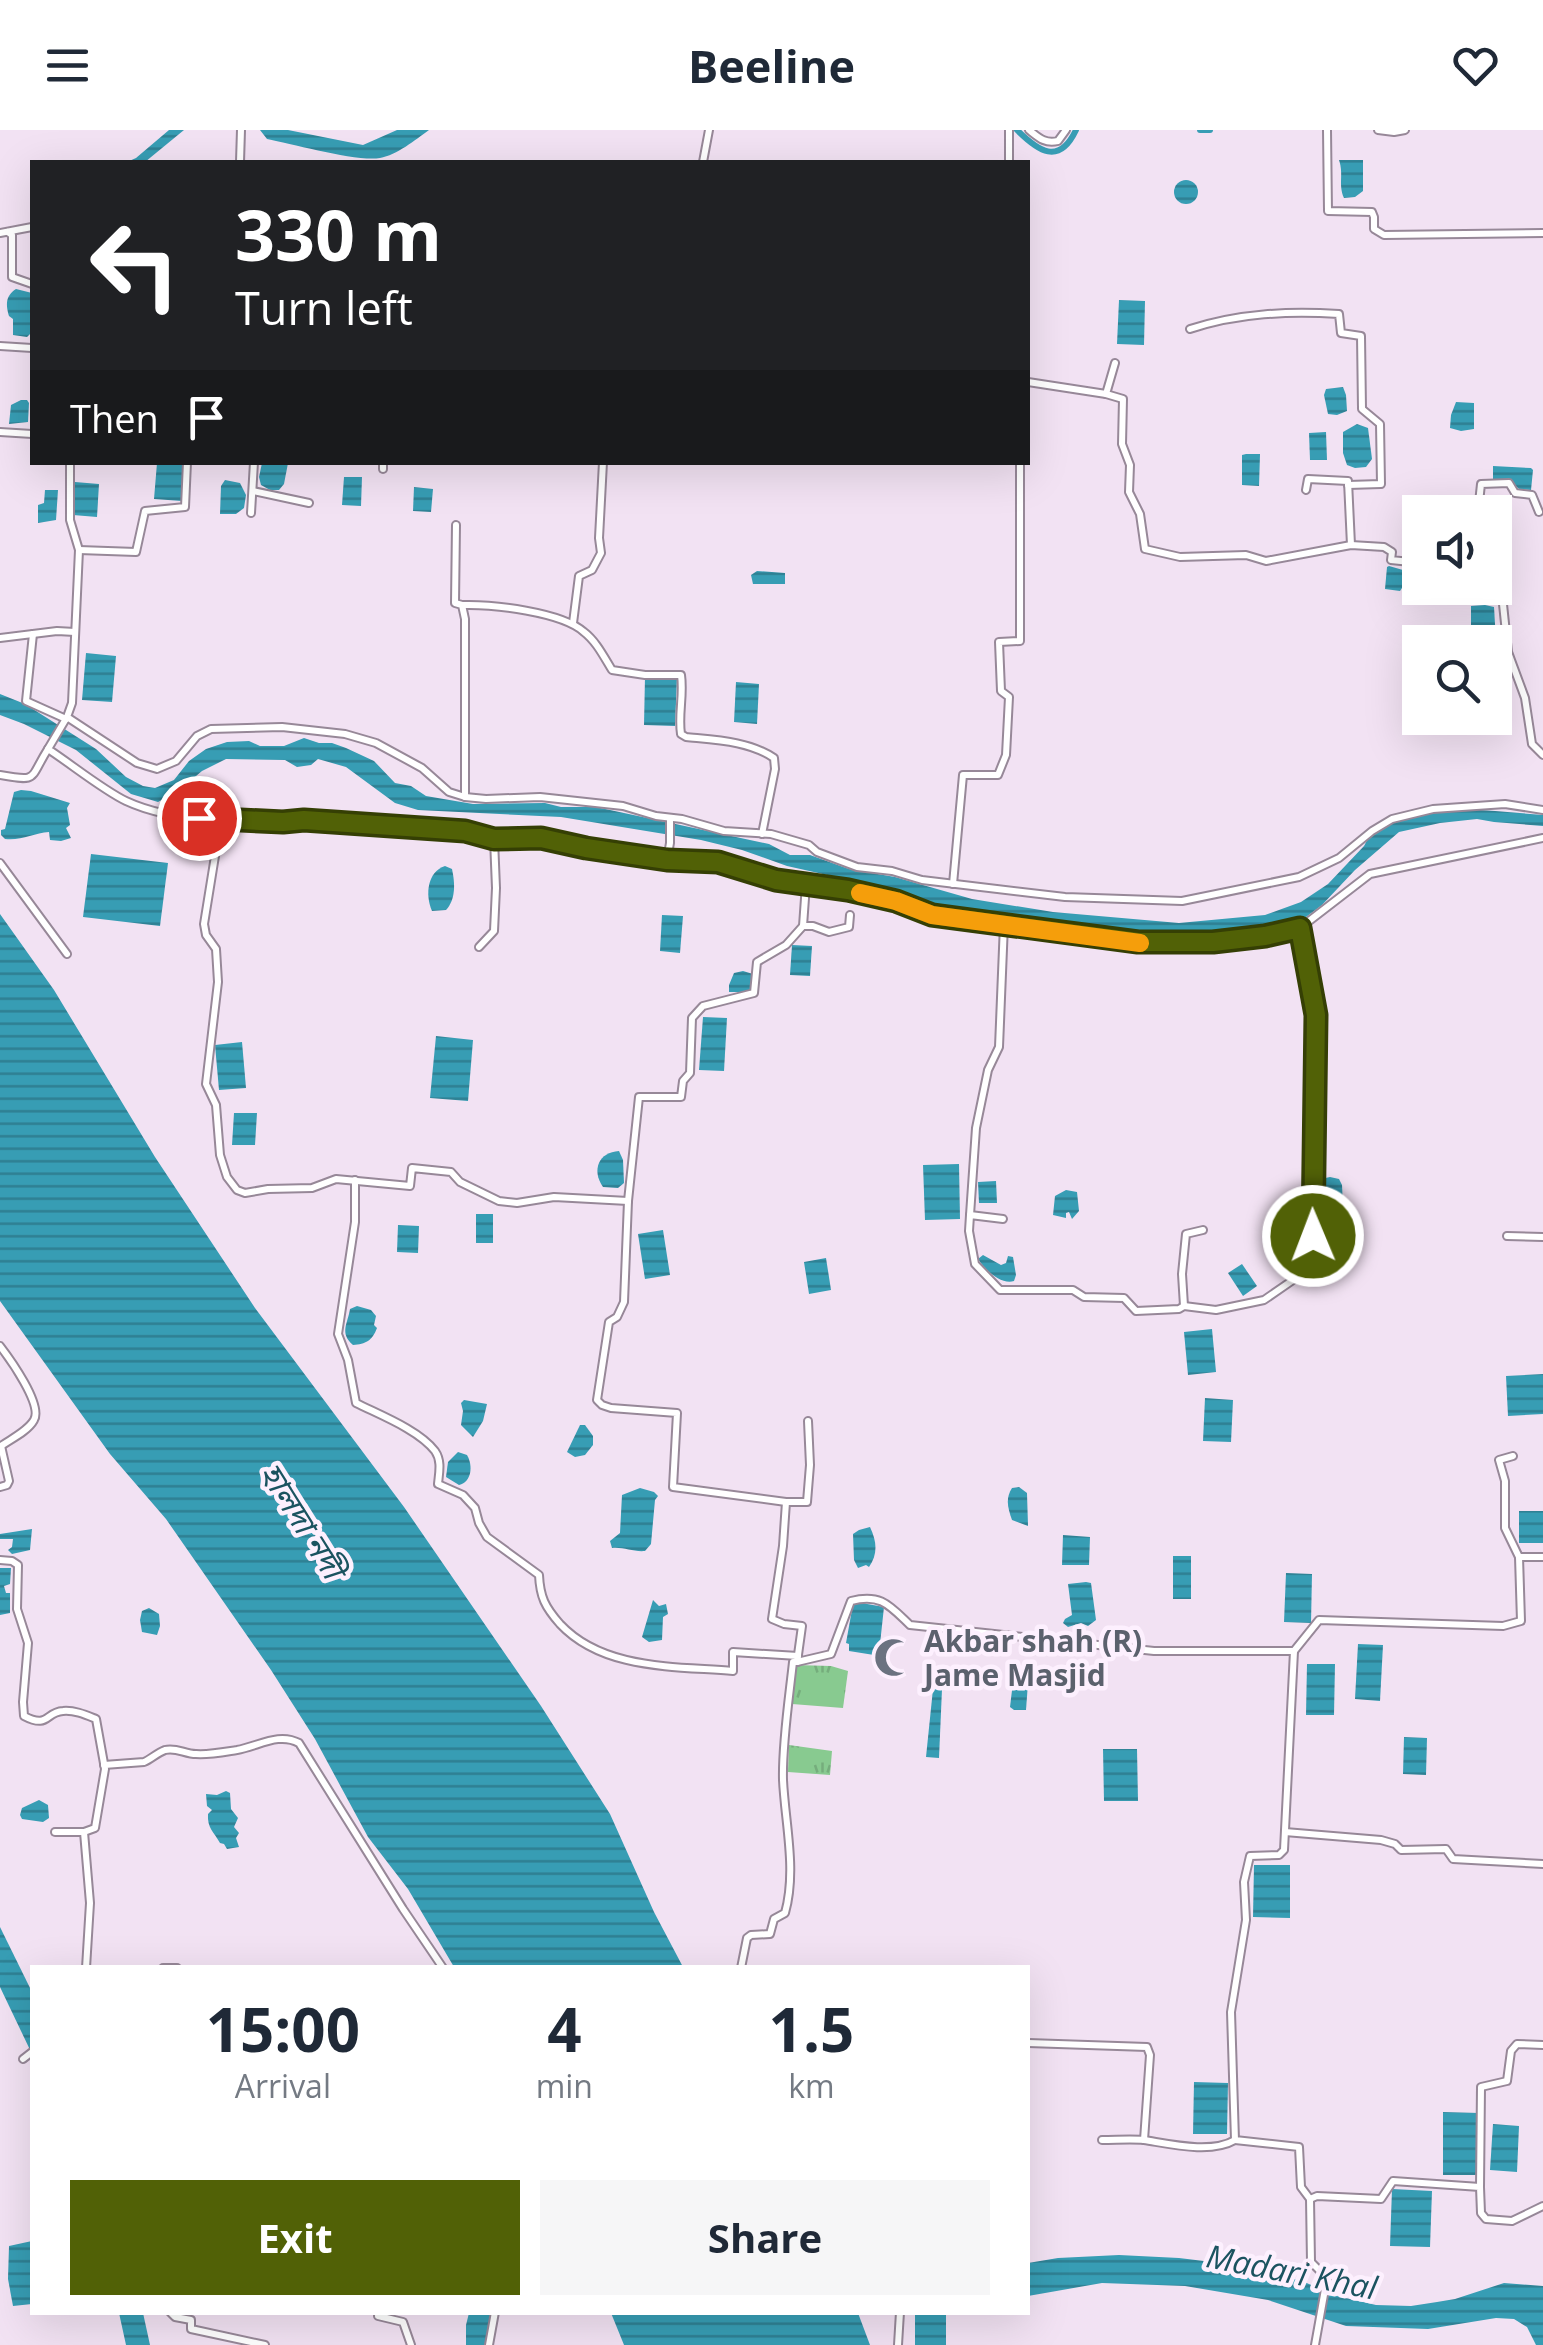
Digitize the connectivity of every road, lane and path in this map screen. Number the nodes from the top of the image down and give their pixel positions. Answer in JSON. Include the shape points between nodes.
{"nodes":[{"id":1,"x":241,"y":130,"type":"edge"},
{"id":2,"x":709,"y":130,"type":"edge"},
{"id":3,"x":1009,"y":130,"type":"edge"},
{"id":4,"x":1029,"y":130,"type":"edge"},
{"id":5,"x":1066,"y":130,"type":"edge"},
{"id":6,"x":1327,"y":130,"type":"edge"},
{"id":7,"x":1378,"y":130,"type":"edge"},
{"id":8,"x":1404,"y":130,"type":"edge"},
{"id":9,"x":240,"y":160,"type":"edge"},
{"id":10,"x":703,"y":160,"type":"edge"},
{"id":11,"x":1009,"y":160,"type":"edge"},
{"id":12,"x":30,"y":227,"type":"edge"},
{"id":13,"x":4,"y":232,"type":"edge"},
{"id":14,"x":1543,"y":233,"type":"edge"},
{"id":15,"x":30,"y":283,"type":"edge"},
{"id":16,"x":1190,"y":328,"type":"dead end"},
{"id":17,"x":0,"y":346,"type":"edge"},
{"id":18,"x":30,"y":348,"type":"edge"},
{"id":19,"x":1115,"y":363,"type":"dead end"},
{"id":20,"x":1030,"y":382,"type":"edge"},
{"id":21,"x":1106,"y":394,"type":"junction"},
{"id":22,"x":0,"y":432,"type":"edge"},
{"id":23,"x":30,"y":434,"type":"edge"},
{"id":24,"x":70,"y":465,"type":"edge"},
{"id":25,"x":187,"y":465,"type":"edge"},
{"id":26,"x":254,"y":465,"type":"edge"},
{"id":27,"x":602,"y":465,"type":"edge"},
{"id":28,"x":1020,"y":465,"type":"edge"},
{"id":29,"x":1348,"y":485,"type":"junction"},
{"id":30,"x":1306,"y":490,"type":"dead end"},
{"id":31,"x":253,"y":492,"type":"junction"},
{"id":32,"x":1480,"y":495,"type":"edge"},
{"id":33,"x":309,"y":503,"type":"dead end"},
{"id":34,"x":1539,"y":512,"type":"dead end"},
{"id":35,"x":250,"y":514,"type":"dead end"},
{"id":36,"x":456,"y":525,"type":"dead end"},
{"id":37,"x":1351,"y":546,"type":"junction"},
{"id":38,"x":79,"y":550,"type":"junction"},
{"id":39,"x":1402,"y":561,"type":"edge"},
{"id":40,"x":462,"y":605,"type":"junction"},
{"id":41,"x":1502,"y":605,"type":"edge"},
{"id":42,"x":573,"y":623,"type":"junction"},
{"id":43,"x":75,"y":632,"type":"junction"},
{"id":44,"x":32,"y":634,"type":"junction"},
{"id":45,"x":0,"y":638,"type":"edge"},
{"id":46,"x":66,"y":720,"type":"junction"},
{"id":47,"x":48,"y":749,"type":"junction"},
{"id":48,"x":1543,"y":754,"type":"edge"},
{"id":49,"x":0,"y":775,"type":"edge"},
{"id":50,"x":465,"y":797,"type":"junction"},
{"id":51,"x":1543,"y":810,"type":"edge"},
{"id":52,"x":221,"y":819,"type":"junction"},
{"id":53,"x":670,"y":819,"type":"junction"},
{"id":54,"x":762,"y":834,"type":"junction"},
{"id":55,"x":1543,"y":838,"type":"edge"},
{"id":56,"x":494,"y":839,"type":"junction"},
{"id":57,"x":667,"y":860,"type":"junction"},
{"id":58,"x":0,"y":863,"type":"edge"},
{"id":59,"x":806,"y":884,"type":"junction"},
{"id":60,"x":953,"y":884,"type":"junction"},
{"id":61,"x":850,"y":915,"type":"dead end"},
{"id":62,"x":1004,"y":924,"type":"junction"},
{"id":63,"x":803,"y":926,"type":"junction"},
{"id":64,"x":1300,"y":928,"type":"junction"},
{"id":65,"x":479,"y":947,"type":"dead end"},
{"id":66,"x":68,"y":954,"type":"dead end"},
{"id":67,"x":355,"y":1180,"type":"junction"},
{"id":68,"x":628,"y":1201,"type":"junction"},
{"id":69,"x":970,"y":1215,"type":"junction"},
{"id":70,"x":1003,"y":1218,"type":"dead end"},
{"id":71,"x":1204,"y":1230,"type":"dead end"},
{"id":72,"x":1506,"y":1236,"type":"dead end"},
{"id":73,"x":1543,"y":1237,"type":"edge"},
{"id":74,"x":1184,"y":1306,"type":"junction"},
{"id":75,"x":0,"y":1346,"type":"edge"},
{"id":76,"x":808,"y":1421,"type":"dead end"},
{"id":77,"x":0,"y":1445,"type":"edge"},
{"id":78,"x":1513,"y":1456,"type":"dead end"},
{"id":79,"x":0,"y":1487,"type":"edge"},
{"id":80,"x":786,"y":1502,"type":"junction"},
{"id":81,"x":1519,"y":1557,"type":"junction"},
{"id":82,"x":1543,"y":1558,"type":"edge"},
{"id":83,"x":0,"y":1560,"type":"edge"},
{"id":84,"x":1294,"y":1651,"type":"junction"},
{"id":85,"x":797,"y":1659,"type":"junction"},
{"id":86,"x":104,"y":1764,"type":"junction"},
{"id":87,"x":54,"y":1832,"type":"dead end"},
{"id":88,"x":84,"y":1832,"type":"junction"},
{"id":89,"x":1284,"y":1832,"type":"junction"},
{"id":90,"x":1543,"y":1864,"type":"edge"},
{"id":91,"x":86,"y":1965,"type":"edge"},
{"id":92,"x":441,"y":1965,"type":"edge"},
{"id":93,"x":742,"y":1965,"type":"edge"},
{"id":94,"x":1030,"y":2043,"type":"edge"},
{"id":95,"x":1543,"y":2045,"type":"edge"},
{"id":96,"x":1102,"y":2140,"type":"dead end"},
{"id":97,"x":1144,"y":2140,"type":"junction"},
{"id":98,"x":1235,"y":2140,"type":"junction"},
{"id":99,"x":1480,"y":2187,"type":"junction"},
{"id":100,"x":1310,"y":2199,"type":"junction"},
{"id":101,"x":1543,"y":2206,"type":"edge"},
{"id":102,"x":172,"y":2315,"type":"edge"},
{"id":103,"x":495,"y":2315,"type":"edge"},
{"id":104,"x":900,"y":2315,"type":"edge"},
{"id":105,"x":378,"y":2316,"type":"dead end"},
{"id":106,"x":265,"y":2345,"type":"edge"},
{"id":107,"x":411,"y":2345,"type":"edge"},
{"id":108,"x":490,"y":2345,"type":"edge"},
{"id":109,"x":898,"y":2345,"type":"edge"},
{"id":110,"x":1315,"y":2345,"type":"edge"}],
"edges":[{"from":1,"to":9,"type":"street"},
{"from":2,"to":10,"type":"street"},
{"from":3,"to":11,"type":"street"},
{"from":4,"to":5,"type":"street","via":[[1050,143]]},
{"from":6,"to":14,"type":"street","via":[[1328,211],[1372,212],[1374,230],[1384,236]]},
{"from":7,"to":8,"type":"street"},
{"from":12,"to":13,"type":"street"},
{"from":13,"to":15,"type":"street","via":[[12,235],[12,277]]},
{"from":16,"to":29,"type":"street","via":[[1244,315],[1340,314],[1341,333],[1361,336],[1362,409],[1380,424],[1381,484]]},
{"from":17,"to":18,"type":"street"},
{"from":19,"to":21,"type":"street"},
{"from":20,"to":21,"type":"street"},
{"from":21,"to":37,"type":"street","via":[[1123,399],[1122,444],[1145,550],[1180,557],[1246,554],[1266,561]]},
{"from":22,"to":23,"type":"street"},
{"from":24,"to":38,"type":"street","via":[[70,520]]},
{"from":25,"to":38,"type":"street","via":[[185,506],[145,512],[136,552]]},
{"from":26,"to":31,"type":"street"},
{"from":27,"to":42,"type":"street","via":[[601,553],[580,576]]},
{"from":28,"to":60,"type":"street","via":[[1020,640],[999,642],[1001,692],[1009,697],[1006,756],[998,774],[963,775]]},
{"from":29,"to":30,"type":"street","via":[[1308,479]]},
{"from":29,"to":37,"type":"street"},
{"from":31,"to":33,"type":"street"},
{"from":31,"to":35,"type":"street"},
{"from":32,"to":34,"type":"street","via":[[1481,484],[1510,483],[1515,493],[1532,495]]},
{"from":36,"to":40,"type":"street","via":[[455,603]]},
{"from":37,"to":39,"type":"street","via":[[1384,548],[1391,560]]},
{"from":38,"to":43,"type":"street"},
{"from":40,"to":42,"type":"street"},
{"from":40,"to":50,"type":"street"},
{"from":41,"to":48,"type":"street","via":[[1532,744]]},
{"from":42,"to":54,"type":"street","via":[[612,670],[681,675],[681,734],[734,742],[774,758]]},
{"from":43,"to":44,"type":"street"},
{"from":43,"to":46,"type":"street"},
{"from":44,"to":45,"type":"street"},
{"from":44,"to":46,"type":"street","via":[[26,701]]},
{"from":46,"to":47,"type":"street"},
{"from":46,"to":50,"type":"street","via":[[157,770],[210,730],[282,727],[345,734],[376,743]]},
{"from":47,"to":49,"type":"street","via":[[30,778]]},
{"from":47,"to":52,"type":"street","via":[[126,801],[178,817]]},
{"from":50,"to":53,"type":"street","via":[[540,797]]},
{"from":51,"to":60,"type":"street","via":[[1487,805],[1392,819],[1339,858],[1298,877],[1182,902]]},
{"from":52,"to":56,"type":"street","via":[[433,828]]},
{"from":52,"to":67,"type":"street","via":[[204,930],[217,958],[206,1084],[218,1112],[222,1167],[245,1193]]},
{"from":53,"to":54,"type":"street"},
{"from":53,"to":57,"type":"street"},
{"from":54,"to":60,"type":"street","via":[[810,845],[857,867]]},
{"from":55,"to":64,"type":"street","via":[[1370,874]]},
{"from":56,"to":57,"type":"street","via":[[541,838]]},
{"from":56,"to":65,"type":"street","via":[[494,931]]},
{"from":57,"to":59,"type":"street","via":[[718,862]]},
{"from":58,"to":66,"type":"street"},
{"from":59,"to":62,"type":"street","via":[[932,915]]},
{"from":59,"to":63,"type":"street"},
{"from":61,"to":63,"type":"street","via":[[849,927],[829,932]]},
{"from":62,"to":64,"type":"street","via":[[1158,943]]},
{"from":62,"to":69,"type":"street","via":[[999,1047],[976,1128]]},
{"from":63,"to":68,"type":"street","via":[[756,962],[754,993],[703,1006],[692,1018],[690,1073],[680,1096],[640,1097]]},
{"from":64,"to":74,"type":"street","via":[[1316,1015],[1314,1259],[1264,1300],[1216,1310]]},
{"from":67,"to":68,"type":"street","via":[[410,1186],[412,1168],[451,1172],[499,1201]]},
{"from":67,"to":85,"type":"street","via":[[338,1334],[356,1403],[406,1427],[436,1452],[438,1484],[463,1495],[487,1537],[539,1574],[543,1603],[589,1647],[655,1664],[732,1670],[733,1652]]},
{"from":68,"to":80,"type":"street","via":[[624,1302],[610,1322],[598,1403],[677,1412],[673,1487]]},
{"from":69,"to":70,"type":"street"},
{"from":69,"to":74,"type":"street","via":[[975,1264],[1000,1290],[1073,1290],[1084,1297],[1124,1298],[1136,1310]]},
{"from":71,"to":74,"type":"street","via":[[1186,1234]]},
{"from":72,"to":73,"type":"street"},
{"from":75,"to":77,"type":"street","via":[[36,1414]]},
{"from":76,"to":80,"type":"street","via":[[807,1502]]},
{"from":77,"to":79,"type":"street","via":[[9,1481]]},
{"from":78,"to":81,"type":"street","via":[[1499,1460],[1505,1528]]},
{"from":80,"to":85,"type":"street","via":[[772,1619],[802,1626]]},
{"from":81,"to":82,"type":"street"},
{"from":81,"to":84,"type":"street","via":[[1521,1621],[1503,1626],[1319,1620]]},
{"from":83,"to":86,"type":"street","via":[[18,1565],[18,1609],[28,1643],[24,1716],[42,1721],[61,1710],[96,1719]]},
{"from":84,"to":85,"type":"street","via":[[1154,1651],[910,1625],[884,1601],[865,1597],[851,1601],[832,1654]]},
{"from":84,"to":89,"type":"street"},
{"from":85,"to":93,"type":"street","via":[[783,1776],[787,1905],[770,1934],[747,1938]]},
{"from":86,"to":88,"type":"street","via":[[95,1828]]},
{"from":86,"to":92,"type":"street","via":[[150,1761],[161,1751],[194,1755],[275,1739],[300,1743]]},
{"from":87,"to":88,"type":"street"},
{"from":88,"to":91,"type":"street"},
{"from":89,"to":90,"type":"street","via":[[1381,1840],[1402,1850],[1446,1849],[1452,1858]]},
{"from":89,"to":98,"type":"street","via":[[1280,1855],[1250,1856],[1244,1882],[1246,1920],[1231,2012]]},
{"from":94,"to":97,"type":"street","via":[[1146,2047]]},
{"from":95,"to":99,"type":"street","via":[[1518,2044],[1507,2081],[1481,2087]]},
{"from":96,"to":97,"type":"street"},
{"from":97,"to":98,"type":"street","via":[[1225,2146]]},
{"from":98,"to":100,"type":"street","via":[[1299,2146],[1300,2187]]},
{"from":99,"to":100,"type":"street","via":[[1393,2181],[1381,2199]]},
{"from":99,"to":101,"type":"street","via":[[1486,2219],[1512,2221]]},
{"from":100,"to":110,"type":"street","via":[[1310,2262],[1327,2278]]},
{"from":102,"to":106,"type":"street","via":[[191,2320],[191,2330]]},
{"from":103,"to":108,"type":"street"},
{"from":104,"to":109,"type":"street"},
{"from":105,"to":107,"type":"street","via":[[404,2322]]}]}
